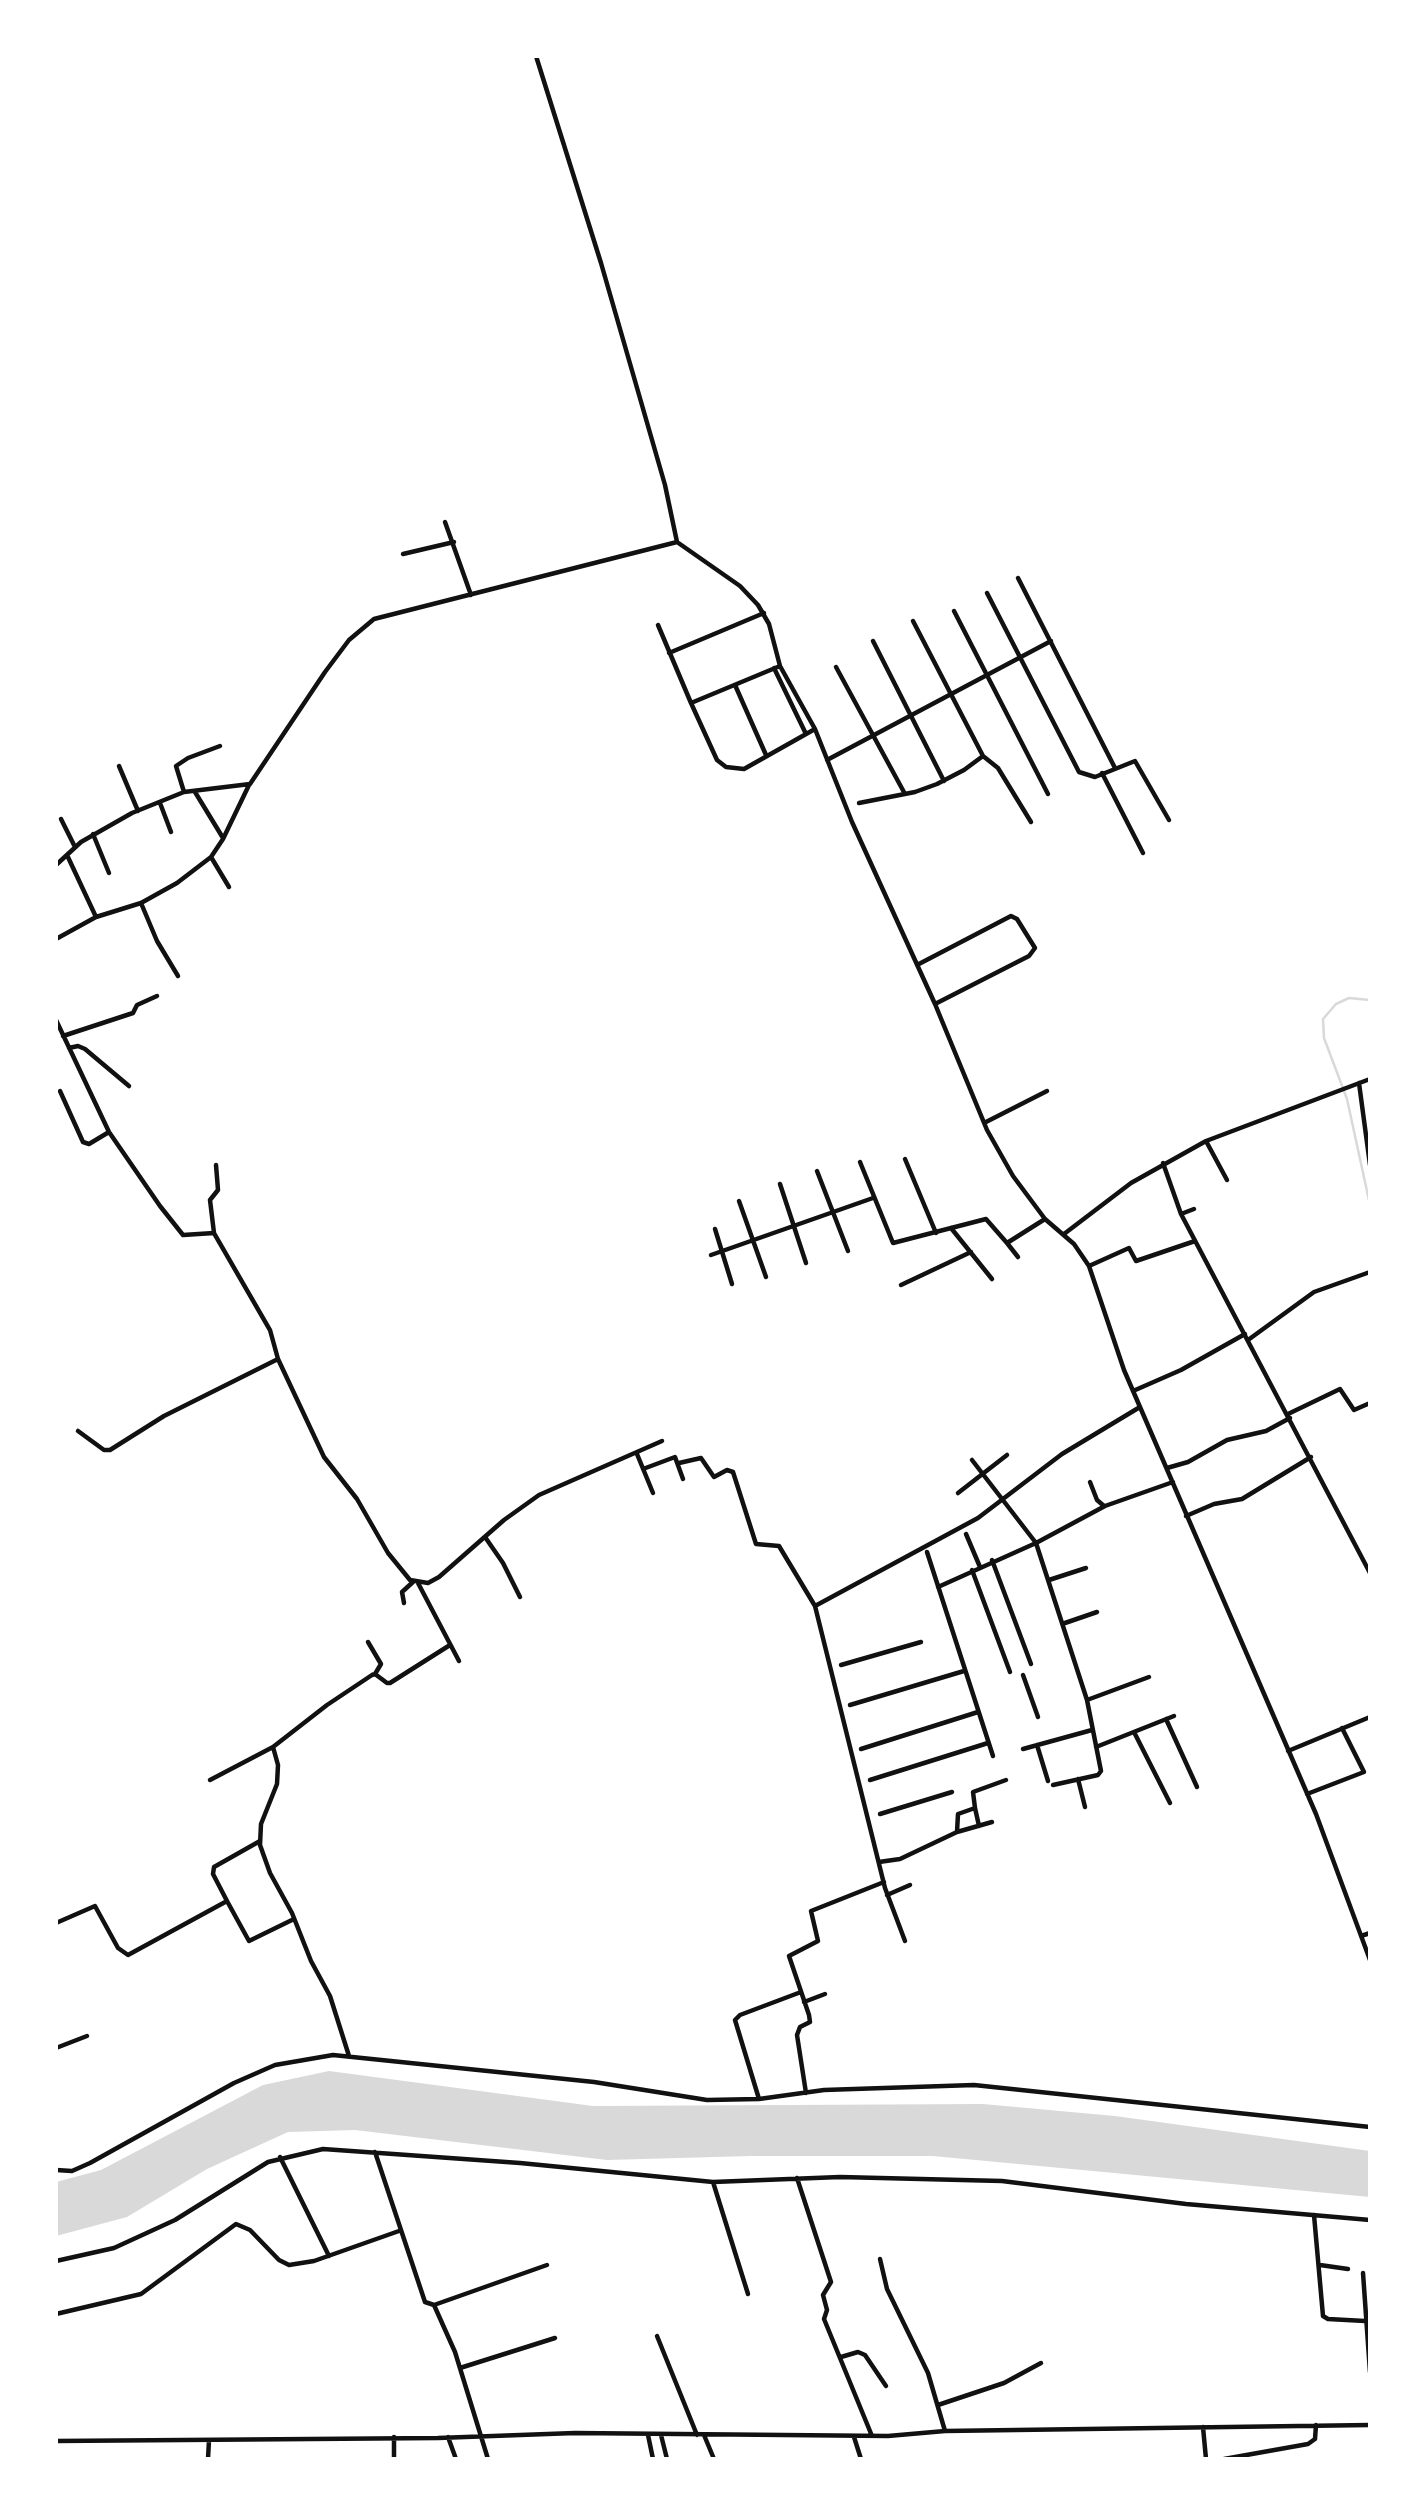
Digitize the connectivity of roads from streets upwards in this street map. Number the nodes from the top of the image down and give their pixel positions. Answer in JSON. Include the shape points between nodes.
{"nodes":[{"id":1,"x":536,"y":56,"type":"edge"},
{"id":2,"x":445,"y":522,"type":"dead end"},
{"id":3,"x":454,"y":542,"type":"junction"},
{"id":4,"x":677,"y":542,"type":"junction"},
{"id":5,"x":403,"y":554,"type":"dead end"},
{"id":6,"x":1018,"y":578,"type":"dead end"},
{"id":7,"x":987,"y":593,"type":"dead end"},
{"id":8,"x":471,"y":595,"type":"junction"},
{"id":9,"x":954,"y":611,"type":"dead end"},
{"id":10,"x":764,"y":613,"type":"junction"},
{"id":11,"x":913,"y":621,"type":"dead end"},
{"id":12,"x":658,"y":625,"type":"dead end"},
{"id":13,"x":873,"y":641,"type":"dead end"},
{"id":14,"x":1051,"y":641,"type":"junction"},
{"id":15,"x":669,"y":653,"type":"junction"},
{"id":16,"x":1020,"y":657,"type":"junction"},
{"id":17,"x":777,"y":667,"type":"junction"},
{"id":18,"x":836,"y":667,"type":"dead end"},
{"id":19,"x":984,"y":675,"type":"junction"},
{"id":20,"x":735,"y":685,"type":"junction"},
{"id":21,"x":948,"y":694,"type":"junction"},
{"id":22,"x":691,"y":703,"type":"junction"},
{"id":23,"x":911,"y":715,"type":"junction"},
{"id":24,"x":815,"y":729,"type":"junction"},
{"id":25,"x":806,"y":734,"type":"junction"},
{"id":26,"x":872,"y":736,"type":"junction"},
{"id":27,"x":220,"y":746,"type":"dead end"},
{"id":28,"x":766,"y":755,"type":"junction"},
{"id":29,"x":983,"y":756,"type":"junction"},
{"id":30,"x":827,"y":760,"type":"junction"},
{"id":31,"x":120,"y":766,"type":"dead end"},
{"id":32,"x":1115,"y":768,"type":"junction"},
{"id":33,"x":1102,"y":773,"type":"junction"},
{"id":34,"x":944,"y":781,"type":"junction"},
{"id":35,"x":250,"y":785,"type":"junction"},
{"id":36,"x":195,"y":791,"type":"junction"},
{"id":37,"x":184,"y":792,"type":"junction"},
{"id":38,"x":905,"y":794,"type":"junction"},
{"id":39,"x":1048,"y":794,"type":"dead end"},
{"id":40,"x":160,"y":803,"type":"junction"},
{"id":41,"x":859,"y":803,"type":"dead end"},
{"id":42,"x":138,"y":811,"type":"junction"},
{"id":43,"x":61,"y":819,"type":"dead end"},
{"id":44,"x":1169,"y":820,"type":"dead end"},
{"id":45,"x":1031,"y":822,"type":"dead end"},
{"id":46,"x":172,"y":832,"type":"dead end"},
{"id":47,"x":93,"y":834,"type":"junction"},
{"id":48,"x":223,"y":839,"type":"junction"},
{"id":49,"x":75,"y":847,"type":"junction"},
{"id":50,"x":1143,"y":853,"type":"dead end"},
{"id":51,"x":67,"y":855,"type":"junction"},
{"id":52,"x":211,"y":857,"type":"junction"},
{"id":53,"x":56,"y":865,"type":"edge"},
{"id":54,"x":109,"y":873,"type":"dead end"},
{"id":55,"x":229,"y":887,"type":"dead end"},
{"id":56,"x":141,"y":902,"type":"junction"},
{"id":57,"x":96,"y":917,"type":"junction"},
{"id":58,"x":56,"y":939,"type":"edge"},
{"id":59,"x":917,"y":965,"type":"junction"},
{"id":60,"x":178,"y":976,"type":"dead end"},
{"id":61,"x":157,"y":996,"type":"dead end"},
{"id":62,"x":935,"y":1004,"type":"junction"},
{"id":63,"x":56,"y":1020,"type":"edge"},
{"id":64,"x":63,"y":1036,"type":"junction"},
{"id":65,"x":69,"y":1048,"type":"junction"},
{"id":66,"x":1370,"y":1079,"type":"edge"},
{"id":67,"x":1357,"y":1084,"type":"junction"},
{"id":68,"x":130,"y":1086,"type":"dead end"},
{"id":69,"x":60,"y":1091,"type":"dead end"},
{"id":70,"x":1047,"y":1091,"type":"dead end"},
{"id":71,"x":984,"y":1123,"type":"junction"},
{"id":72,"x":109,"y":1132,"type":"junction"},
{"id":73,"x":1206,"y":1141,"type":"junction"},
{"id":74,"x":905,"y":1159,"type":"dead end"},
{"id":75,"x":860,"y":1163,"type":"dead end"},
{"id":76,"x":1163,"y":1163,"type":"junction"},
{"id":77,"x":216,"y":1165,"type":"dead end"},
{"id":78,"x":1370,"y":1165,"type":"edge"},
{"id":79,"x":817,"y":1171,"type":"dead end"},
{"id":80,"x":1227,"y":1180,"type":"dead end"},
{"id":81,"x":780,"y":1184,"type":"dead end"},
{"id":82,"x":873,"y":1198,"type":"junction"},
{"id":83,"x":739,"y":1201,"type":"dead end"},
{"id":84,"x":1194,"y":1209,"type":"dead end"},
{"id":85,"x":833,"y":1213,"type":"junction"},
{"id":86,"x":1181,"y":1213,"type":"junction"},
{"id":87,"x":1045,"y":1219,"type":"junction"},
{"id":88,"x":793,"y":1225,"type":"junction"},
{"id":89,"x":951,"y":1228,"type":"junction"},
{"id":90,"x":715,"y":1229,"type":"dead end"},
{"id":91,"x":214,"y":1233,"type":"junction"},
{"id":92,"x":936,"y":1233,"type":"junction"},
{"id":93,"x":1064,"y":1234,"type":"junction"},
{"id":94,"x":752,"y":1239,"type":"junction"},
{"id":95,"x":1195,"y":1241,"type":"junction"},
{"id":96,"x":1007,"y":1243,"type":"junction"},
{"id":97,"x":848,"y":1251,"type":"dead end"},
{"id":98,"x":721,"y":1252,"type":"junction"},
{"id":99,"x":971,"y":1252,"type":"junction"},
{"id":100,"x":711,"y":1255,"type":"dead end"},
{"id":101,"x":1018,"y":1257,"type":"dead end"},
{"id":102,"x":806,"y":1263,"type":"dead end"},
{"id":103,"x":1088,"y":1266,"type":"junction"},
{"id":104,"x":1370,"y":1272,"type":"edge"},
{"id":105,"x":766,"y":1277,"type":"dead end"},
{"id":106,"x":992,"y":1279,"type":"dead end"},
{"id":107,"x":732,"y":1284,"type":"dead end"},
{"id":108,"x":901,"y":1285,"type":"dead end"},
{"id":109,"x":1245,"y":1334,"type":"junction"},
{"id":110,"x":1248,"y":1340,"type":"junction"},
{"id":111,"x":278,"y":1359,"type":"junction"},
{"id":112,"x":1133,"y":1391,"type":"junction"},
{"id":113,"x":1370,"y":1403,"type":"edge"},
{"id":114,"x":1140,"y":1407,"type":"junction"},
{"id":115,"x":1289,"y":1416,"type":"junction"},
{"id":116,"x":78,"y":1431,"type":"dead end"},
{"id":117,"x":662,"y":1441,"type":"dead end"},
{"id":118,"x":637,"y":1454,"type":"junction"},
{"id":119,"x":1007,"y":1455,"type":"dead end"},
{"id":120,"x":1311,"y":1457,"type":"junction"},
{"id":121,"x":972,"y":1460,"type":"dead end"},
{"id":122,"x":678,"y":1463,"type":"junction"},
{"id":123,"x":1167,"y":1468,"type":"junction"},
{"id":124,"x":643,"y":1469,"type":"junction"},
{"id":125,"x":982,"y":1474,"type":"junction"},
{"id":126,"x":683,"y":1479,"type":"dead end"},
{"id":127,"x":1090,"y":1482,"type":"dead end"},
{"id":128,"x":1173,"y":1482,"type":"junction"},
{"id":129,"x":653,"y":1493,"type":"dead end"},
{"id":130,"x":958,"y":1493,"type":"dead end"},
{"id":131,"x":1002,"y":1502,"type":"junction"},
{"id":132,"x":1105,"y":1506,"type":"junction"},
{"id":133,"x":1186,"y":1516,"type":"junction"},
{"id":134,"x":966,"y":1534,"type":"dead end"},
{"id":135,"x":485,"y":1537,"type":"junction"},
{"id":136,"x":1036,"y":1543,"type":"junction"},
{"id":137,"x":927,"y":1552,"type":"dead end"},
{"id":138,"x":992,"y":1560,"type":"junction"},
{"id":139,"x":980,"y":1567,"type":"junction"},
{"id":140,"x":1086,"y":1568,"type":"dead end"},
{"id":141,"x":972,"y":1570,"type":"junction"},
{"id":142,"x":1370,"y":1573,"type":"edge"},
{"id":143,"x":1049,"y":1580,"type":"junction"},
{"id":144,"x":416,"y":1583,"type":"junction"},
{"id":145,"x":938,"y":1587,"type":"junction"},
{"id":146,"x":520,"y":1597,"type":"dead end"},
{"id":147,"x":404,"y":1603,"type":"dead end"},
{"id":148,"x":815,"y":1606,"type":"junction"},
{"id":149,"x":1097,"y":1612,"type":"dead end"},
{"id":150,"x":1065,"y":1623,"type":"junction"},
{"id":151,"x":369,"y":1642,"type":"dead end"},
{"id":152,"x":921,"y":1642,"type":"dead end"},
{"id":153,"x":450,"y":1645,"type":"junction"},
{"id":154,"x":459,"y":1661,"type":"dead end"},
{"id":155,"x":1031,"y":1664,"type":"dead end"},
{"id":156,"x":841,"y":1665,"type":"dead end"},
{"id":157,"x":964,"y":1671,"type":"junction"},
{"id":158,"x":1010,"y":1672,"type":"dead end"},
{"id":159,"x":375,"y":1674,"type":"junction"},
{"id":160,"x":1023,"y":1675,"type":"dead end"},
{"id":161,"x":1149,"y":1677,"type":"dead end"},
{"id":162,"x":1087,"y":1700,"type":"junction"},
{"id":163,"x":850,"y":1705,"type":"dead end"},
{"id":164,"x":978,"y":1712,"type":"junction"},
{"id":165,"x":1174,"y":1716,"type":"dead end"},
{"id":166,"x":1038,"y":1717,"type":"dead end"},
{"id":167,"x":1370,"y":1717,"type":"edge"},
{"id":168,"x":1166,"y":1720,"type":"junction"},
{"id":169,"x":1342,"y":1728,"type":"junction"},
{"id":170,"x":1092,"y":1730,"type":"junction"},
{"id":171,"x":1135,"y":1734,"type":"junction"},
{"id":172,"x":988,"y":1743,"type":"junction"},
{"id":173,"x":1037,"y":1745,"type":"junction"},
{"id":174,"x":273,"y":1747,"type":"junction"},
{"id":175,"x":1096,"y":1747,"type":"junction"},
{"id":176,"x":861,"y":1749,"type":"dead end"},
{"id":177,"x":1023,"y":1749,"type":"dead end"},
{"id":178,"x":1288,"y":1751,"type":"junction"},
{"id":179,"x":993,"y":1756,"type":"dead end"},
{"id":180,"x":1078,"y":1779,"type":"junction"},
{"id":181,"x":210,"y":1780,"type":"dead end"},
{"id":182,"x":870,"y":1780,"type":"dead end"},
{"id":183,"x":1006,"y":1780,"type":"dead end"},
{"id":184,"x":1048,"y":1781,"type":"dead end"},
{"id":185,"x":1054,"y":1785,"type":"dead end"},
{"id":186,"x":1197,"y":1787,"type":"dead end"},
{"id":187,"x":952,"y":1792,"type":"dead end"},
{"id":188,"x":1307,"y":1794,"type":"junction"},
{"id":189,"x":1170,"y":1803,"type":"dead end"},
{"id":190,"x":1085,"y":1807,"type":"dead end"},
{"id":191,"x":975,"y":1808,"type":"junction"},
{"id":192,"x":880,"y":1814,"type":"dead end"},
{"id":193,"x":992,"y":1822,"type":"dead end"},
{"id":194,"x":979,"y":1826,"type":"junction"},
{"id":195,"x":957,"y":1832,"type":"junction"},
{"id":196,"x":260,"y":1841,"type":"junction"},
{"id":197,"x":880,"y":1862,"type":"junction"},
{"id":198,"x":884,"y":1882,"type":"junction"},
{"id":199,"x":910,"y":1885,"type":"dead end"},
{"id":200,"x":887,"y":1895,"type":"junction"},
{"id":201,"x":227,"y":1901,"type":"junction"},
{"id":202,"x":294,"y":1919,"type":"junction"},
{"id":203,"x":56,"y":1923,"type":"edge"},
{"id":204,"x":1370,"y":1933,"type":"edge"},
{"id":205,"x":1361,"y":1936,"type":"junction"},
{"id":206,"x":905,"y":1941,"type":"dead end"},
{"id":207,"x":1370,"y":1960,"type":"edge"},
{"id":208,"x":801,"y":1992,"type":"junction"},
{"id":209,"x":825,"y":1994,"type":"dead end"},
{"id":210,"x":804,"y":2002,"type":"junction"},
{"id":211,"x":87,"y":2036,"type":"dead end"},
{"id":212,"x":56,"y":2048,"type":"edge"},
{"id":213,"x":349,"y":2056,"type":"junction"},
{"id":214,"x":806,"y":2093,"type":"junction"},
{"id":215,"x":759,"y":2099,"type":"junction"},
{"id":216,"x":1370,"y":2127,"type":"edge"},
{"id":217,"x":374,"y":2152,"type":"junction"},
{"id":218,"x":280,"y":2157,"type":"junction"},
{"id":219,"x":56,"y":2170,"type":"edge"},
{"id":220,"x":797,"y":2178,"type":"junction"},
{"id":221,"x":713,"y":2182,"type":"junction"},
{"id":222,"x":1314,"y":2215,"type":"junction"},
{"id":223,"x":1370,"y":2220,"type":"edge"},
{"id":224,"x":400,"y":2231,"type":"junction"},
{"id":225,"x":329,"y":2256,"type":"junction"},
{"id":226,"x":880,"y":2259,"type":"dead end"},
{"id":227,"x":56,"y":2261,"type":"edge"},
{"id":228,"x":547,"y":2265,"type":"dead end"},
{"id":229,"x":1320,"y":2265,"type":"junction"},
{"id":230,"x":1348,"y":2269,"type":"dead end"},
{"id":231,"x":1363,"y":2273,"type":"dead end"},
{"id":232,"x":748,"y":2294,"type":"dead end"},
{"id":233,"x":434,"y":2305,"type":"junction"},
{"id":234,"x":56,"y":2314,"type":"edge"},
{"id":235,"x":1365,"y":2321,"type":"junction"},
{"id":236,"x":657,"y":2336,"type":"dead end"},
{"id":237,"x":555,"y":2338,"type":"dead end"},
{"id":238,"x":841,"y":2357,"type":"junction"},
{"id":239,"x":1041,"y":2363,"type":"dead end"},
{"id":240,"x":460,"y":2368,"type":"junction"},
{"id":241,"x":1370,"y":2372,"type":"edge"},
{"id":242,"x":886,"y":2386,"type":"dead end"},
{"id":243,"x":938,"y":2404,"type":"junction"},
{"id":244,"x":1316,"y":2425,"type":"junction"},
{"id":245,"x":1370,"y":2425,"type":"edge"},
{"id":246,"x":1203,"y":2427,"type":"junction"},
{"id":247,"x":945,"y":2431,"type":"junction"},
{"id":248,"x":648,"y":2435,"type":"junction"},
{"id":249,"x":661,"y":2435,"type":"junction"},
{"id":250,"x":697,"y":2435,"type":"junction"},
{"id":251,"x":704,"y":2435,"type":"junction"},
{"id":252,"x":479,"y":2436,"type":"junction"},
{"id":253,"x":854,"y":2436,"type":"junction"},
{"id":254,"x":394,"y":2437,"type":"junction"},
{"id":255,"x":448,"y":2437,"type":"junction"},
{"id":256,"x":872,"y":2437,"type":"junction"},
{"id":257,"x":209,"y":2440,"type":"junction"},
{"id":258,"x":56,"y":2441,"type":"edge"},
{"id":259,"x":1246,"y":2457,"type":"edge"},
{"id":260,"x":860,"y":2458,"type":"edge"},
{"id":261,"x":208,"y":2459,"type":"edge"},
{"id":262,"x":394,"y":2459,"type":"edge"},
{"id":263,"x":456,"y":2459,"type":"edge"},
{"id":264,"x":488,"y":2459,"type":"edge"},
{"id":265,"x":653,"y":2459,"type":"edge"},
{"id":266,"x":667,"y":2459,"type":"edge"},
{"id":267,"x":714,"y":2459,"type":"edge"},
{"id":268,"x":1206,"y":2459,"type":"edge"},
{"id":269,"x":1224,"y":2459,"type":"edge"}],
"edges":[{"from":1,"to":4,"type":"street","via":[[665,485]]},
{"from":2,"to":3,"type":"street"},
{"from":3,"to":5,"type":"street"},
{"from":3,"to":8,"type":"street"},
{"from":4,"to":8,"type":"street"},
{"from":4,"to":10,"type":"street","via":[[740,586]]},
{"from":6,"to":14,"type":"street"},
{"from":7,"to":16,"type":"street"},
{"from":8,"to":35,"type":"street","via":[[374,619],[360,628],[296,711]]},
{"from":9,"to":19,"type":"street"},
{"from":10,"to":15,"type":"street"},
{"from":10,"to":17,"type":"street"},
{"from":11,"to":21,"type":"street"},
{"from":12,"to":15,"type":"street"},
{"from":13,"to":23,"type":"street"},
{"from":14,"to":16,"type":"street"},
{"from":14,"to":32,"type":"street"},
{"from":15,"to":22,"type":"street"},
{"from":16,"to":19,"type":"street"},
{"from":16,"to":33,"type":"street","via":[[1079,772],[1090,777]]},
{"from":17,"to":20,"type":"street"},
{"from":17,"to":24,"type":"street"},
{"from":17,"to":25,"type":"street"},
{"from":18,"to":26,"type":"street"},
{"from":19,"to":21,"type":"street"},
{"from":19,"to":39,"type":"street"},
{"from":20,"to":22,"type":"street"},
{"from":20,"to":28,"type":"street"},
{"from":21,"to":23,"type":"street"},
{"from":21,"to":29,"type":"street"},
{"from":22,"to":28,"type":"street","via":[[721,765],[744,769]]},
{"from":23,"to":26,"type":"street"},
{"from":23,"to":34,"type":"street"},
{"from":24,"to":25,"type":"street"},
{"from":24,"to":30,"type":"street"},
{"from":25,"to":28,"type":"street"},
{"from":26,"to":30,"type":"street"},
{"from":26,"to":38,"type":"street"},
{"from":27,"to":37,"type":"street","via":[[176,766]]},
{"from":29,"to":34,"type":"street"},
{"from":29,"to":45,"type":"street","via":[[998,768]]},
{"from":30,"to":59,"type":"street"},
{"from":31,"to":42,"type":"street"},
{"from":32,"to":33,"type":"street"},
{"from":32,"to":44,"type":"street","via":[[1129,761],[1137,763]]},
{"from":33,"to":50,"type":"street"},
{"from":34,"to":38,"type":"street"},
{"from":35,"to":36,"type":"street"},
{"from":35,"to":48,"type":"street"},
{"from":36,"to":37,"type":"street"},
{"from":36,"to":48,"type":"street"},
{"from":37,"to":40,"type":"street"},
{"from":38,"to":41,"type":"street"},
{"from":40,"to":42,"type":"street"},
{"from":40,"to":46,"type":"street"},
{"from":42,"to":47,"type":"street"},
{"from":43,"to":49,"type":"street"},
{"from":47,"to":49,"type":"street"},
{"from":47,"to":54,"type":"street"},
{"from":48,"to":52,"type":"street"},
{"from":49,"to":51,"type":"street"},
{"from":51,"to":53,"type":"street"},
{"from":51,"to":57,"type":"street"},
{"from":52,"to":55,"type":"street"},
{"from":52,"to":56,"type":"street"},
{"from":56,"to":57,"type":"street"},
{"from":56,"to":60,"type":"street"},
{"from":57,"to":58,"type":"street"},
{"from":59,"to":62,"type":"street"},
{"from":59,"to":62,"type":"street","via":[[1010,916],[1017,919],[1035,948],[1029,956]]},
{"from":61,"to":64,"type":"street","via":[[137,1005],[134,1013]]},
{"from":62,"to":71,"type":"street"},
{"from":63,"to":64,"type":"street"},
{"from":64,"to":65,"type":"street"},
{"from":65,"to":68,"type":"street","via":[[85,1049]]},
{"from":65,"to":72,"type":"street"},
{"from":66,"to":67,"type":"street"},
{"from":67,"to":73,"type":"street"},
{"from":67,"to":78,"type":"street"},
{"from":69,"to":72,"type":"street","via":[[83,1142],[89,1144]]},
{"from":70,"to":71,"type":"street"},
{"from":71,"to":87,"type":"street","via":[[1013,1176]]},
{"from":72,"to":91,"type":"street","via":[[181,1234]]},
{"from":73,"to":76,"type":"street"},
{"from":73,"to":80,"type":"street"},
{"from":74,"to":92,"type":"street"},
{"from":75,"to":82,"type":"street"},
{"from":76,"to":86,"type":"street"},
{"from":76,"to":93,"type":"street"},
{"from":77,"to":91,"type":"street","via":[[218,1190],[210,1200]]},
{"from":79,"to":85,"type":"street"},
{"from":81,"to":88,"type":"street"},
{"from":82,"to":85,"type":"street"},
{"from":82,"to":92,"type":"street","via":[[893,1243]]},
{"from":83,"to":94,"type":"street"},
{"from":84,"to":86,"type":"street"},
{"from":85,"to":88,"type":"street"},
{"from":85,"to":97,"type":"street"},
{"from":86,"to":95,"type":"street"},
{"from":87,"to":93,"type":"street"},
{"from":87,"to":96,"type":"street"},
{"from":88,"to":94,"type":"street"},
{"from":88,"to":102,"type":"street"},
{"from":89,"to":92,"type":"street"},
{"from":89,"to":96,"type":"street","via":[[988,1219]]},
{"from":89,"to":99,"type":"street"},
{"from":90,"to":98,"type":"street"},
{"from":91,"to":111,"type":"street","via":[[270,1330]]},
{"from":93,"to":103,"type":"street"},
{"from":94,"to":98,"type":"street"},
{"from":94,"to":105,"type":"street"},
{"from":95,"to":103,"type":"street","via":[[1136,1261],[1129,1248]]},
{"from":95,"to":109,"type":"street"},
{"from":96,"to":101,"type":"street"},
{"from":98,"to":100,"type":"street"},
{"from":98,"to":107,"type":"street"},
{"from":99,"to":106,"type":"street"},
{"from":99,"to":108,"type":"street"},
{"from":103,"to":112,"type":"street"},
{"from":104,"to":110,"type":"street","via":[[1314,1292]]},
{"from":109,"to":110,"type":"street"},
{"from":109,"to":112,"type":"street"},
{"from":110,"to":115,"type":"street"},
{"from":111,"to":116,"type":"street","via":[[164,1416],[110,1450]]},
{"from":111,"to":144,"type":"street","via":[[324,1457],[357,1499],[388,1553]]},
{"from":112,"to":114,"type":"street"},
{"from":113,"to":115,"type":"street","via":[[1354,1410],[1339,1389]]},
{"from":114,"to":123,"type":"street"},
{"from":114,"to":131,"type":"street","via":[[1062,1454]]},
{"from":115,"to":120,"type":"street"},
{"from":115,"to":123,"type":"street","via":[[1266,1431],[1227,1440]]},
{"from":117,"to":118,"type":"street"},
{"from":118,"to":124,"type":"street"},
{"from":118,"to":135,"type":"street","via":[[539,1495]]},
{"from":119,"to":125,"type":"street"},
{"from":120,"to":133,"type":"street","via":[[1242,1499]]},
{"from":120,"to":142,"type":"street"},
{"from":121,"to":125,"type":"street"},
{"from":122,"to":124,"type":"street","via":[[673,1456]]},
{"from":122,"to":126,"type":"street"},
{"from":122,"to":148,"type":"street","via":[[699,1458],[715,1478],[727,1470],[733,1472],[756,1544],[783,1550]]},
{"from":123,"to":128,"type":"street"},
{"from":124,"to":129,"type":"street"},
{"from":125,"to":130,"type":"street"},
{"from":125,"to":131,"type":"street"},
{"from":127,"to":132,"type":"street","via":[[1097,1500]]},
{"from":128,"to":132,"type":"street"},
{"from":128,"to":133,"type":"street"},
{"from":131,"to":136,"type":"street"},
{"from":131,"to":148,"type":"street"},
{"from":132,"to":136,"type":"street"},
{"from":133,"to":178,"type":"street"},
{"from":134,"to":139,"type":"street"},
{"from":135,"to":144,"type":"street","via":[[439,1577]]},
{"from":135,"to":146,"type":"street"},
{"from":136,"to":138,"type":"street"},
{"from":136,"to":143,"type":"street"},
{"from":137,"to":145,"type":"street"},
{"from":138,"to":139,"type":"street"},
{"from":138,"to":155,"type":"street"},
{"from":139,"to":141,"type":"street"},
{"from":140,"to":143,"type":"street"},
{"from":141,"to":145,"type":"street"},
{"from":141,"to":158,"type":"street"},
{"from":143,"to":150,"type":"street"},
{"from":144,"to":147,"type":"street","via":[[402,1592]]},
{"from":144,"to":153,"type":"street"},
{"from":145,"to":157,"type":"street"},
{"from":148,"to":197,"type":"street"},
{"from":149,"to":150,"type":"street"},
{"from":150,"to":162,"type":"street"},
{"from":151,"to":159,"type":"street","via":[[381,1664]]},
{"from":152,"to":156,"type":"street"},
{"from":153,"to":154,"type":"street"},
{"from":153,"to":159,"type":"street","via":[[390,1683]]},
{"from":157,"to":163,"type":"street"},
{"from":157,"to":164,"type":"street"},
{"from":159,"to":174,"type":"street"},
{"from":160,"to":166,"type":"street"},
{"from":161,"to":162,"type":"street"},
{"from":162,"to":170,"type":"street"},
{"from":164,"to":172,"type":"street"},
{"from":164,"to":176,"type":"street"},
{"from":165,"to":168,"type":"street"},
{"from":167,"to":169,"type":"street"},
{"from":168,"to":171,"type":"street"},
{"from":168,"to":186,"type":"street"},
{"from":169,"to":178,"type":"street"},
{"from":169,"to":188,"type":"street","via":[[1364,1772]]},
{"from":170,"to":173,"type":"street"},
{"from":170,"to":175,"type":"street"},
{"from":171,"to":175,"type":"street"},
{"from":171,"to":189,"type":"street"},
{"from":172,"to":179,"type":"street"},
{"from":172,"to":182,"type":"street"},
{"from":173,"to":177,"type":"street"},
{"from":173,"to":184,"type":"street"},
{"from":174,"to":181,"type":"street"},
{"from":174,"to":196,"type":"street","via":[[277,1784],[261,1824]]},
{"from":175,"to":180,"type":"street","via":[[1101,1771]]},
{"from":178,"to":188,"type":"street"},
{"from":180,"to":185,"type":"street"},
{"from":180,"to":190,"type":"street"},
{"from":183,"to":191,"type":"street","via":[[974,1791]]},
{"from":187,"to":192,"type":"street"},
{"from":188,"to":205,"type":"street"},
{"from":191,"to":194,"type":"street"},
{"from":191,"to":195,"type":"street","via":[[958,1814]]},
{"from":193,"to":194,"type":"street"},
{"from":194,"to":195,"type":"street"},
{"from":195,"to":197,"type":"street","via":[[900,1859]]},
{"from":196,"to":201,"type":"street","via":[[214,1867]]},
{"from":196,"to":202,"type":"street","via":[[270,1873]]},
{"from":197,"to":198,"type":"street"},
{"from":198,"to":200,"type":"street"},
{"from":198,"to":208,"type":"street","via":[[810,1911],[818,1940],[792,1952],[789,1959]]},
{"from":199,"to":200,"type":"street"},
{"from":200,"to":206,"type":"street"},
{"from":201,"to":202,"type":"street","via":[[249,1941]]},
{"from":201,"to":203,"type":"street","via":[[128,1955],[118,1948],[95,1906]]},
{"from":202,"to":213,"type":"street","via":[[330,1996]]},
{"from":204,"to":205,"type":"street"},
{"from":205,"to":207,"type":"street"},
{"from":208,"to":210,"type":"street"},
{"from":208,"to":215,"type":"street","via":[[735,2020]]},
{"from":209,"to":210,"type":"street"},
{"from":210,"to":214,"type":"street","via":[[810,2022],[800,2027],[797,2035]]},
{"from":211,"to":212,"type":"street"},
{"from":213,"to":215,"type":"street","via":[[593,2082],[707,2100]]},
{"from":213,"to":219,"type":"street","via":[[275,2065],[90,2164],[72,2171]]},
{"from":214,"to":215,"type":"street"},
{"from":214,"to":216,"type":"street","via":[[974,2085]]},
{"from":217,"to":218,"type":"street","via":[[323,2149]]},
{"from":217,"to":221,"type":"street"},
{"from":217,"to":224,"type":"street"},
{"from":218,"to":225,"type":"street"},
{"from":218,"to":227,"type":"street","via":[[175,2220],[114,2248]]},
{"from":220,"to":221,"type":"street"},
{"from":220,"to":222,"type":"street","via":[[1002,2181]]},
{"from":220,"to":238,"type":"street","via":[[831,2282],[822,2295],[827,2310],[824,2317]]},
{"from":221,"to":232,"type":"street"},
{"from":222,"to":223,"type":"street"},
{"from":222,"to":229,"type":"street"},
{"from":224,"to":225,"type":"street"},
{"from":224,"to":233,"type":"street","via":[[422,2297]]},
{"from":225,"to":234,"type":"street","via":[[289,2265],[250,2230],[236,2224],[141,2294]]},
{"from":226,"to":243,"type":"street","via":[[887,2289],[922,2358]]},
{"from":228,"to":233,"type":"street"},
{"from":229,"to":230,"type":"street"},
{"from":229,"to":235,"type":"street","via":[[1323,2316]]},
{"from":231,"to":235,"type":"street"},
{"from":233,"to":240,"type":"street"},
{"from":235,"to":241,"type":"street"},
{"from":236,"to":250,"type":"street"},
{"from":237,"to":240,"type":"street"},
{"from":238,"to":242,"type":"street","via":[[858,2352],[865,2355]]},
{"from":238,"to":256,"type":"street"},
{"from":239,"to":243,"type":"street","via":[[1003,2383]]},
{"from":240,"to":252,"type":"street"},
{"from":243,"to":247,"type":"street"},
{"from":244,"to":245,"type":"street"},
{"from":244,"to":246,"type":"street"},
{"from":244,"to":259,"type":"street","via":[[1315,2439],[1308,2444]]},
{"from":246,"to":247,"type":"street"},
{"from":246,"to":268,"type":"street"},
{"from":247,"to":256,"type":"street"},
{"from":248,"to":249,"type":"street"},
{"from":248,"to":252,"type":"street"},
{"from":248,"to":265,"type":"street"},
{"from":249,"to":250,"type":"street"},
{"from":249,"to":266,"type":"street"},
{"from":250,"to":251,"type":"street"},
{"from":251,"to":253,"type":"street"},
{"from":251,"to":267,"type":"street"},
{"from":252,"to":255,"type":"street"},
{"from":252,"to":264,"type":"street"},
{"from":253,"to":256,"type":"street"},
{"from":253,"to":260,"type":"street"},
{"from":254,"to":255,"type":"street"},
{"from":254,"to":257,"type":"street"},
{"from":254,"to":262,"type":"street"},
{"from":255,"to":263,"type":"street"},
{"from":257,"to":258,"type":"street"},
{"from":257,"to":261,"type":"street"},
{"from":259,"to":269,"type":"street"}]}
